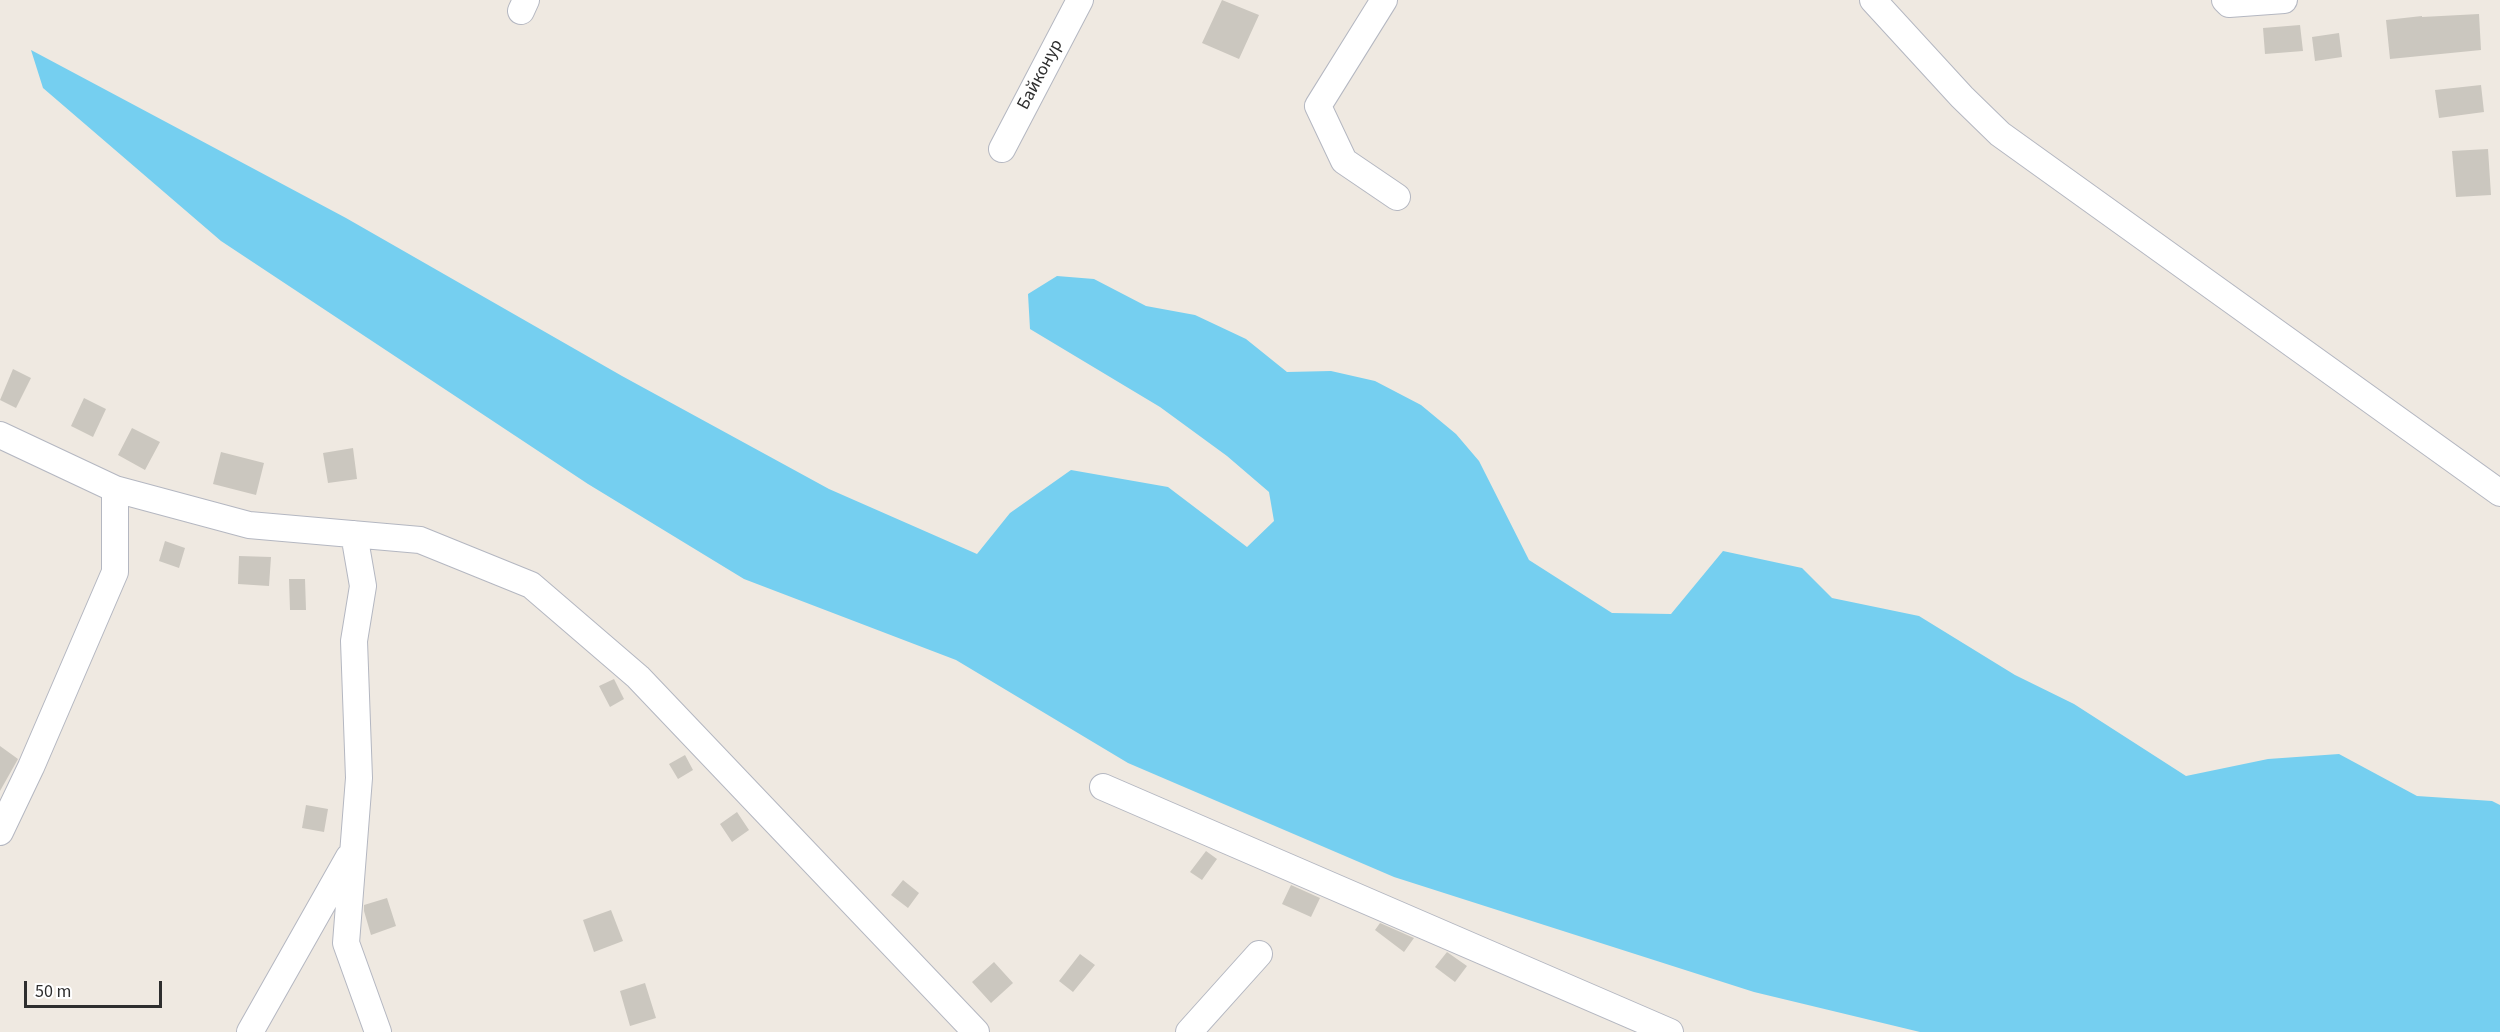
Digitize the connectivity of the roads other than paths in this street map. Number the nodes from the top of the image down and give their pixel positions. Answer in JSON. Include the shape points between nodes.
{"nodes":[{"id":1,"x":1080,"y":0,"type":"edge"},
{"id":2,"x":1384,"y":0,"type":"edge"},
{"id":3,"x":1873,"y":0,"type":"edge"},
{"id":4,"x":2284,"y":0,"type":"edge"},
{"id":5,"x":2227,"y":2,"type":"edge"},
{"id":6,"x":1002,"y":149,"type":"dead end"},
{"id":7,"x":1396,"y":197,"type":"dead end"},
{"id":8,"x":0,"y":435,"type":"edge"},
{"id":9,"x":115,"y":489,"type":"junction"},
{"id":10,"x":2500,"y":493,"type":"edge"},
{"id":11,"x":354,"y":534,"type":"junction"},
{"id":12,"x":1103,"y":787,"type":"dead end"},
{"id":13,"x":0,"y":832,"type":"edge"},
{"id":14,"x":352,"y":853,"type":"junction"},
{"id":15,"x":1259,"y":954,"type":"dead end"},
{"id":16,"x":250,"y":1032,"type":"edge"},
{"id":17,"x":378,"y":1032,"type":"edge"},
{"id":18,"x":976,"y":1032,"type":"edge"},
{"id":19,"x":1189,"y":1032,"type":"edge"},
{"id":20,"x":1670,"y":1032,"type":"edge"}],
"edges":[{"from":1,"to":6,"type":"street","name":"Байконур"},
{"from":2,"to":7,"type":"street","via":[[1318,106],[1344,161]]},
{"from":3,"to":10,"type":"street","via":[[2000,134]]},
{"from":4,"to":5,"type":"street"},
{"from":8,"to":9,"type":"street"},
{"from":9,"to":11,"type":"street","via":[[249,525]]},
{"from":9,"to":13,"type":"street","via":[[115,572]]},
{"from":11,"to":14,"type":"street","via":[[363,586],[354,641],[359,778]]},
{"from":11,"to":18,"type":"street","via":[[420,540],[531,585],[638,677]]},
{"from":12,"to":20,"type":"street"},
{"from":14,"to":16,"type":"street"},
{"from":14,"to":17,"type":"street","via":[[346,943]]},
{"from":15,"to":19,"type":"street"}]}
